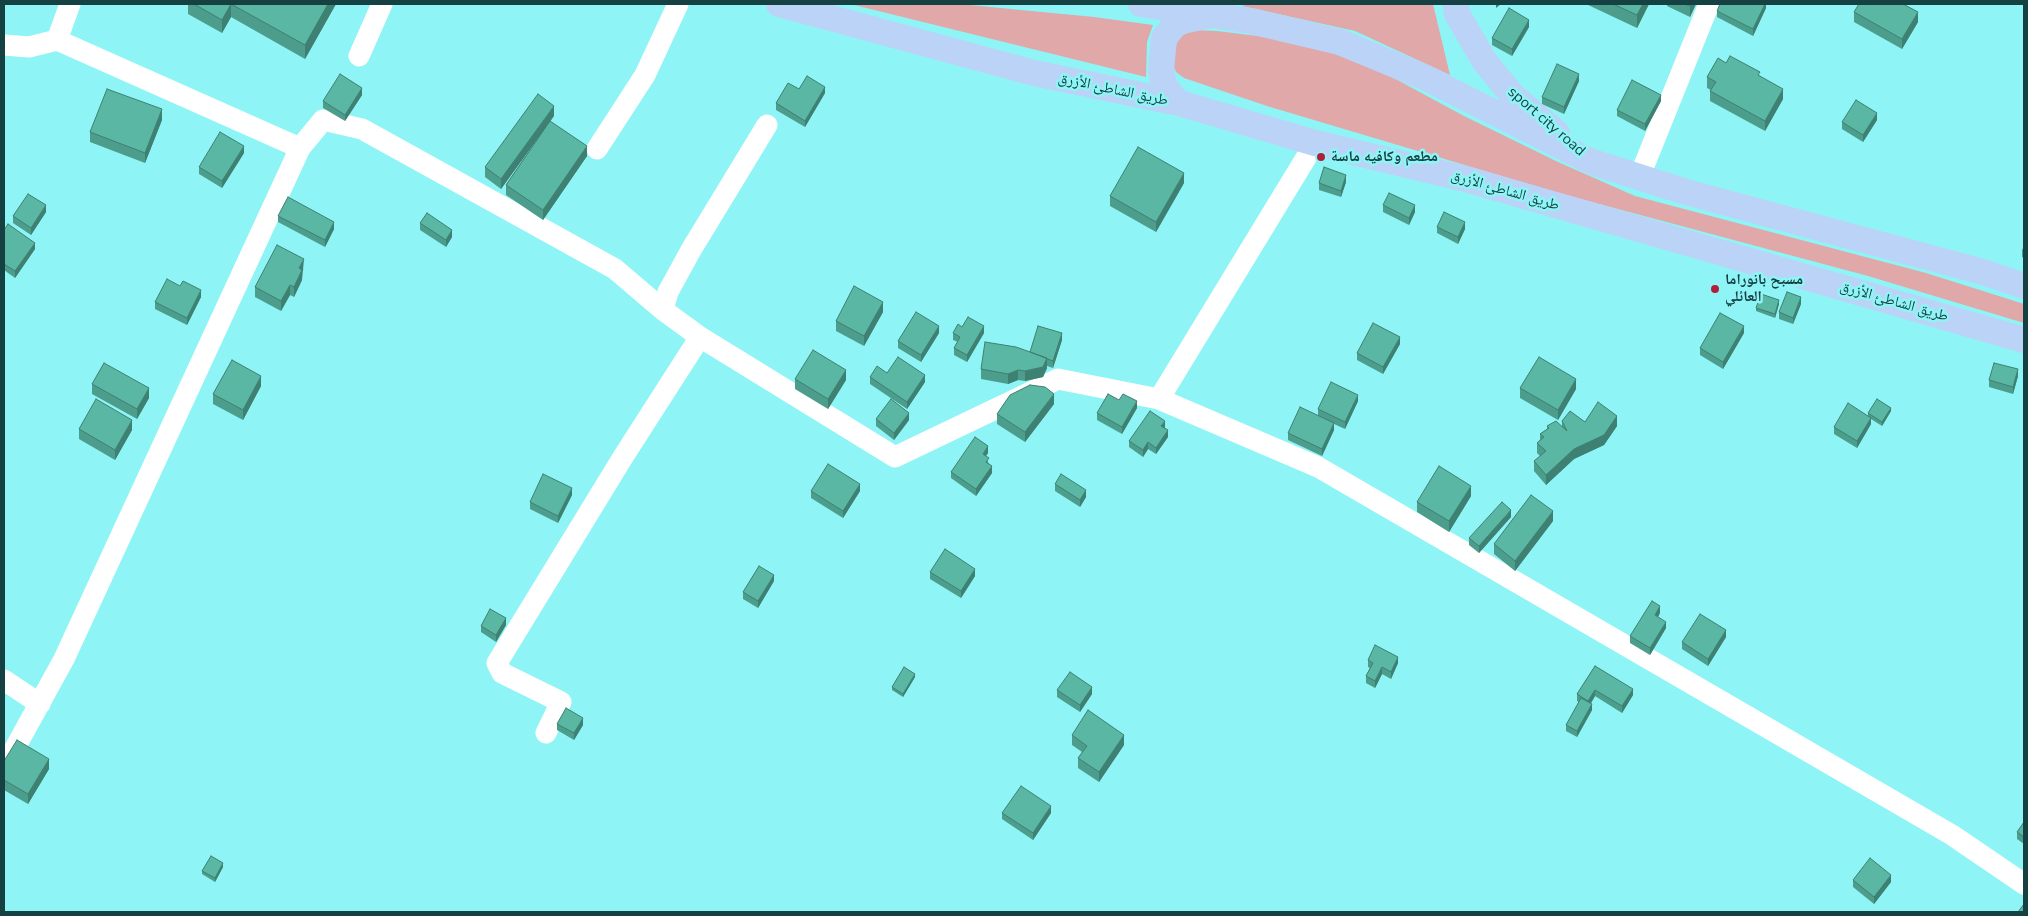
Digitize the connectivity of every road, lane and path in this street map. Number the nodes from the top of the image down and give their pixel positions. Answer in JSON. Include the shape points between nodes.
{"nodes":[{"id":1,"x":70,"y":4,"type":"edge"},
{"id":2,"x":382,"y":4,"type":"edge"},
{"id":3,"x":678,"y":4,"type":"edge"},
{"id":4,"x":1140,"y":4,"type":"edge"},
{"id":5,"x":1456,"y":4,"type":"edge"},
{"id":6,"x":1709,"y":4,"type":"edge"},
{"id":7,"x":791,"y":5,"type":"edge"},
{"id":8,"x":1222,"y":9,"type":"edge"},
{"id":9,"x":56,"y":40,"type":"junction"},
{"id":10,"x":4,"y":45,"type":"edge"},
{"id":11,"x":359,"y":56,"type":"dead end"},
{"id":12,"x":1179,"y":103,"type":"junction"},
{"id":13,"x":767,"y":125,"type":"dead end"},
{"id":14,"x":1315,"y":143,"type":"junction"},
{"id":15,"x":300,"y":148,"type":"junction"},
{"id":16,"x":597,"y":149,"type":"dead end"},
{"id":17,"x":1592,"y":162,"type":"junction"},
{"id":18,"x":1639,"y":178,"type":"junction"},
{"id":19,"x":2024,"y":286,"type":"edge"},
{"id":20,"x":662,"y":310,"type":"junction"},
{"id":21,"x":700,"y":337,"type":"junction"},
{"id":22,"x":2024,"y":340,"type":"edge"},
{"id":23,"x":1158,"y":399,"type":"junction"},
{"id":24,"x":4,"y":680,"type":"edge"},
{"id":25,"x":40,"y":704,"type":"junction"},
{"id":26,"x":546,"y":733,"type":"dead end"},
{"id":27,"x":4,"y":768,"type":"edge"},
{"id":28,"x":2024,"y":884,"type":"edge"}],
"edges":[{"from":1,"to":9,"type":"street"},
{"from":2,"to":11,"type":"street"},
{"from":3,"to":16,"type":"street","via":[[645,75]]},
{"from":4,"to":8,"type":"main road"},
{"from":5,"to":17,"type":"main road","name":"sport city road","via":[[1457,14],[1485,62],[1513,96]]},
{"from":6,"to":18,"type":"street"},
{"from":7,"to":12,"type":"main road","name":"طريق الشاطئ الأزرق","via":[[1034,73]]},
{"from":8,"to":12,"type":"main road","via":[[1177,22],[1164,38],[1161,70],[1164,86]]},
{"from":8,"to":17,"type":"main road","via":[[1340,42],[1424,76]]},
{"from":9,"to":10,"type":"street","via":[[29,48]]},
{"from":9,"to":15,"type":"street"},
{"from":12,"to":14,"type":"main road","name":"طريق الشاطئ الأزرق"},
{"from":13,"to":20,"type":"street","via":[[691,250]]},
{"from":14,"to":22,"type":"main road","name":"طريق الشاطئ الأزرق","via":[[1462,178]]},
{"from":14,"to":23,"type":"street"},
{"from":15,"to":20,"type":"street","via":[[323,120],[362,129],[615,269]]},
{"from":15,"to":25,"type":"street","via":[[64,659]]},
{"from":17,"to":18,"type":"main road"},
{"from":18,"to":19,"type":"main road"},
{"from":20,"to":21,"type":"street"},
{"from":21,"to":23,"type":"street","via":[[895,458],[1058,379]]},
{"from":21,"to":26,"type":"street","via":[[497,663],[502,673],[561,702]]},
{"from":23,"to":28,"type":"street","via":[[1318,467],[1952,835]]},
{"from":24,"to":25,"type":"street"},
{"from":25,"to":27,"type":"street"}]}
